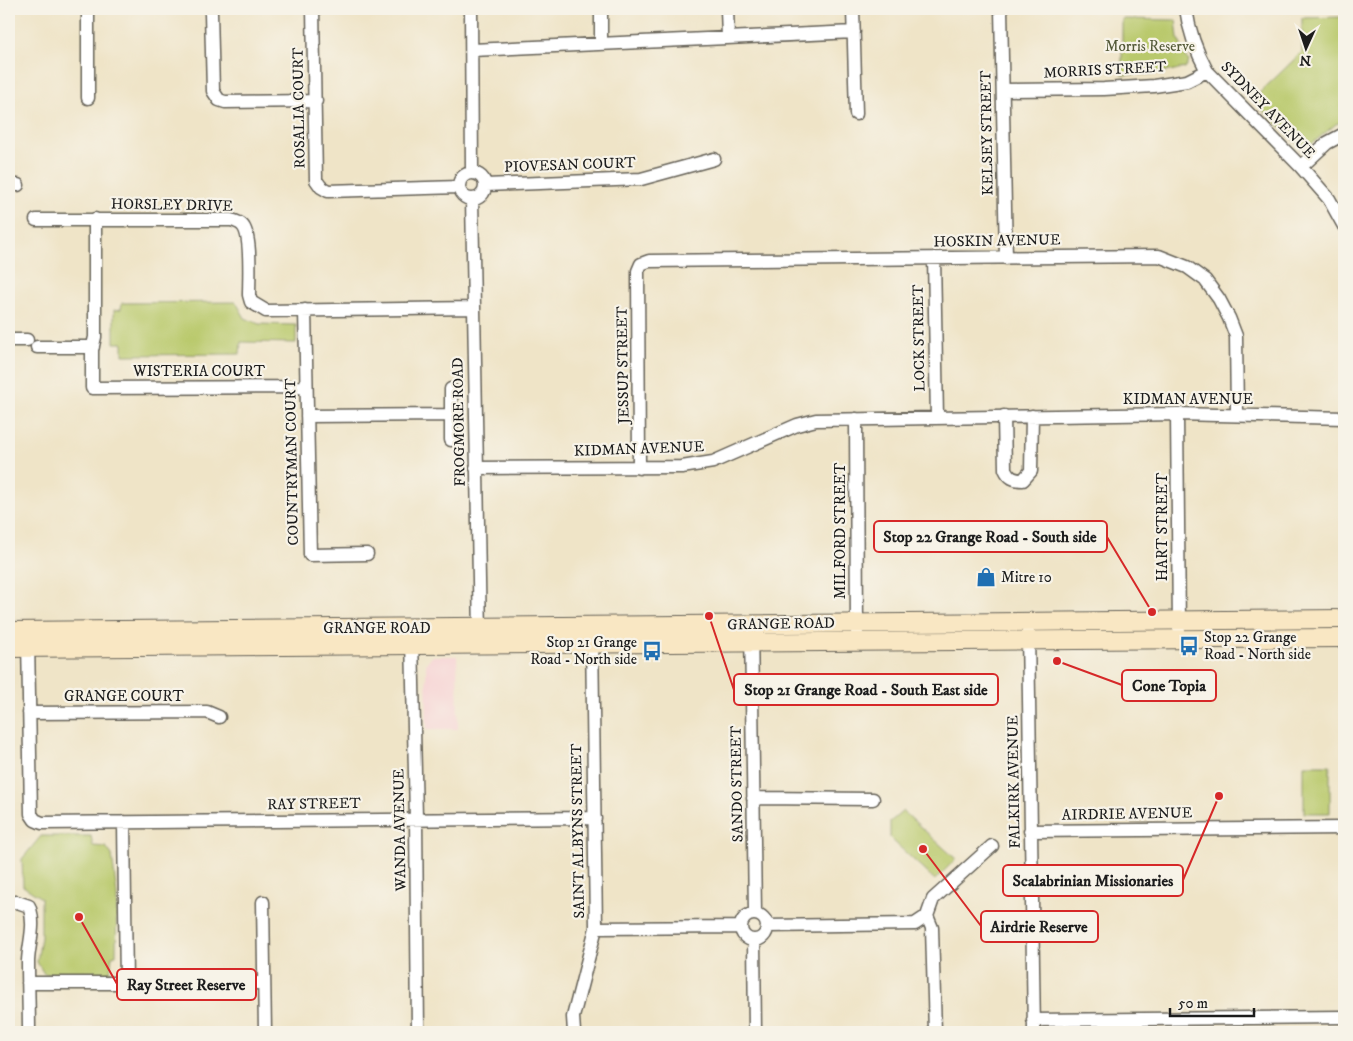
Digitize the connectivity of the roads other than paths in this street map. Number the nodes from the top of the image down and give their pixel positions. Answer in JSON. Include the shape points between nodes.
{"nodes":[{"id":1,"x":88,"y":9,"type":"edge"},
{"id":2,"x":314,"y":9,"type":"edge"},
{"id":3,"x":471,"y":9,"type":"edge"},
{"id":4,"x":601,"y":9,"type":"edge"},
{"id":5,"x":727,"y":9,"type":"edge"},
{"id":6,"x":853,"y":9,"type":"edge"},
{"id":7,"x":1002,"y":9,"type":"edge"},
{"id":8,"x":1186,"y":9,"type":"edge"},
{"id":9,"x":211,"y":13,"type":"dead end"},
{"id":10,"x":854,"y":32,"type":"junction"},
{"id":11,"x":728,"y":37,"type":"junction"},
{"id":12,"x":601,"y":44,"type":"junction"},
{"id":13,"x":472,"y":50,"type":"junction"},
{"id":14,"x":1207,"y":71,"type":"junction"},
{"id":15,"x":1003,"y":90,"type":"junction"},
{"id":16,"x":88,"y":98,"type":"dead end"},
{"id":17,"x":316,"y":101,"type":"junction"},
{"id":18,"x":856,"y":114,"type":"dead end"},
{"id":19,"x":1344,"y":134,"type":"edge"},
{"id":20,"x":714,"y":159,"type":"dead end"},
{"id":21,"x":1301,"y":167,"type":"junction"},
{"id":22,"x":472,"y":172,"type":"junction"},
{"id":23,"x":486,"y":185,"type":"junction"},
{"id":24,"x":459,"y":187,"type":"junction"},
{"id":25,"x":472,"y":199,"type":"junction"},
{"id":26,"x":36,"y":220,"type":"dead end"},
{"id":27,"x":96,"y":220,"type":"junction"},
{"id":28,"x":1344,"y":226,"type":"edge"},
{"id":29,"x":934,"y":258,"type":"junction"},
{"id":30,"x":1006,"y":258,"type":"junction"},
{"id":31,"x":641,"y":264,"type":"joint"},
{"id":32,"x":473,"y":308,"type":"junction"},
{"id":33,"x":306,"y":310,"type":"junction"},
{"id":34,"x":9,"y":340,"type":"edge"},
{"id":35,"x":93,"y":347,"type":"junction"},
{"id":36,"x":306,"y":387,"type":"junction"},
{"id":37,"x":451,"y":389,"type":"dead end"},
{"id":38,"x":1177,"y":414,"type":"junction"},
{"id":39,"x":1237,"y":414,"type":"junction"},
{"id":40,"x":451,"y":415,"type":"junction"},
{"id":41,"x":307,"y":416,"type":"junction"},
{"id":42,"x":1004,"y":416,"type":"junction"},
{"id":43,"x":1032,"y":416,"type":"junction"},
{"id":44,"x":937,"y":418,"type":"junction"},
{"id":45,"x":1344,"y":418,"type":"edge"},
{"id":46,"x":856,"y":419,"type":"junction"},
{"id":47,"x":451,"y":440,"type":"dead end"},
{"id":48,"x":476,"y":468,"type":"junction"},
{"id":49,"x":639,"y":468,"type":"junction"},
{"id":50,"x":367,"y":554,"type":"dead end"},
{"id":51,"x":1344,"y":619,"type":"edge"},
{"id":52,"x":1178,"y":621,"type":"junction"},
{"id":53,"x":1028,"y":622,"type":"junction"},
{"id":54,"x":751,"y":624,"type":"junction"},
{"id":55,"x":857,"y":624,"type":"junction"},
{"id":56,"x":592,"y":626,"type":"junction"},
{"id":57,"x":479,"y":627,"type":"junction"},
{"id":58,"x":412,"y":628,"type":"junction"},
{"id":59,"x":9,"y":631,"type":"edge"},
{"id":60,"x":1344,"y":638,"type":"edge"},
{"id":61,"x":28,"y":639,"type":"junction"},
{"id":62,"x":1179,"y":640,"type":"junction"},
{"id":63,"x":1028,"y":641,"type":"junction"},
{"id":64,"x":857,"y":642,"type":"junction"},
{"id":65,"x":751,"y":643,"type":"junction"},
{"id":66,"x":592,"y":644,"type":"junction"},
{"id":67,"x":412,"y":645,"type":"junction"},
{"id":68,"x":480,"y":645,"type":"junction"},
{"id":69,"x":9,"y":648,"type":"edge"},
{"id":70,"x":29,"y":713,"type":"junction"},
{"id":71,"x":219,"y":717,"type":"dead end"},
{"id":72,"x":753,"y":798,"type":"junction"},
{"id":73,"x":873,"y":799,"type":"dead end"},
{"id":74,"x":595,"y":818,"type":"junction"},
{"id":75,"x":416,"y":819,"type":"junction"},
{"id":76,"x":124,"y":822,"type":"junction"},
{"id":77,"x":1344,"y":828,"type":"edge"},
{"id":78,"x":1030,"y":831,"type":"junction"},
{"id":79,"x":992,"y":846,"type":"dead end"},
{"id":80,"x":263,"y":902,"type":"dead end"},
{"id":81,"x":9,"y":903,"type":"edge"},
{"id":82,"x":755,"y":913,"type":"junction"},
{"id":83,"x":927,"y":916,"type":"junction"},
{"id":84,"x":767,"y":926,"type":"junction"},
{"id":85,"x":740,"y":927,"type":"junction"},
{"id":86,"x":596,"y":928,"type":"junction"},
{"id":87,"x":754,"y":940,"type":"junction"},
{"id":88,"x":28,"y":983,"type":"junction"},
{"id":89,"x":264,"y":983,"type":"junction"},
{"id":90,"x":126,"y":984,"type":"junction"},
{"id":91,"x":1344,"y":1017,"type":"edge"},
{"id":92,"x":1034,"y":1026,"type":"edge"},
{"id":93,"x":29,"y":1032,"type":"edge"},
{"id":94,"x":265,"y":1032,"type":"edge"},
{"id":95,"x":418,"y":1032,"type":"edge"},
{"id":96,"x":574,"y":1032,"type":"edge"},
{"id":97,"x":755,"y":1032,"type":"edge"},
{"id":98,"x":935,"y":1032,"type":"edge"}],
"edges":[{"from":1,"to":16,"type":"street"},
{"from":2,"to":17,"type":"street","name":"ROSALIA COURT"},
{"from":3,"to":13,"type":"street"},
{"from":4,"to":12,"type":"street"},
{"from":5,"to":11,"type":"street"},
{"from":6,"to":10,"type":"street"},
{"from":7,"to":15,"type":"street","name":"KELSEY STREET"},
{"from":8,"to":14,"type":"street","name":"SYDNEY AVENUE","via":[[1192,38]]},
{"from":9,"to":17,"type":"street","via":[[213,91],[219,100]]},
{"from":10,"to":11,"type":"street"},
{"from":10,"to":18,"type":"street"},
{"from":11,"to":12,"type":"street"},
{"from":12,"to":13,"type":"street"},
{"from":13,"to":22,"type":"street"},
{"from":14,"to":15,"type":"street","name":"MORRIS STREET","via":[[1187,81],[1154,86]]},
{"from":14,"to":21,"type":"street","name":"SYDNEY AVENUE"},
{"from":15,"to":30,"type":"street","name":"KELSEY STREET"},
{"from":17,"to":24,"type":"street","name":"ROSALIA COURT","via":[[316,180],[321,187],[328,191]]},
{"from":19,"to":21,"type":"street","via":[[1327,143]]},
{"from":20,"to":23,"type":"street","name":"PIOVESAN COURT","via":[[641,179]]},
{"from":21,"to":28,"type":"street","name":"SYDNEY AVENUE","via":[[1329,199]]},
{"from":22,"to":23,"type":"street","via":[[482,177]]},
{"from":22,"to":24,"type":"street","via":[[463,175]]},
{"from":23,"to":25,"type":"street","via":[[481,196]]},
{"from":24,"to":25,"type":"street","via":[[462,195]]},
{"from":25,"to":32,"type":"street","name":"FROGMORE ROAD"},
{"from":26,"to":27,"type":"street","name":"HORSLEY DRIVE"},
{"from":27,"to":33,"type":"street","name":"HORSLEY DRIVE","via":[[231,220],[240,223],[248,235],[251,302],[266,311]]},
{"from":27,"to":35,"type":"street"},
{"from":29,"to":30,"type":"street","name":"HOSKIN AVENUE"},
{"from":29,"to":31,"type":"street","name":"HOSKIN AVENUE","via":[[649,261]]},
{"from":29,"to":44,"type":"street","name":"LOCK STREET"},
{"from":30,"to":39,"type":"street","name":"HOSKIN AVENUE","via":[[1160,256],[1187,268],[1204,280],[1219,299],[1236,336]]},
{"from":31,"to":49,"type":"street","name":"JESSUP STREET","via":[[638,271]]},
{"from":32,"to":33,"type":"street","name":"HORSLEY DRIVE"},
{"from":32,"to":48,"type":"street","name":"FROGMORE ROAD"},
{"from":33,"to":36,"type":"street","name":"COUNTRYMAN COURT"},
{"from":34,"to":35,"type":"street"},
{"from":35,"to":36,"type":"street","name":"WISTERIA COURT","via":[[92,388]]},
{"from":36,"to":41,"type":"street","name":"COUNTRYMAN COURT"},
{"from":37,"to":40,"type":"street"},
{"from":38,"to":39,"type":"street","name":"KIDMAN AVENUE"},
{"from":38,"to":43,"type":"street","name":"KIDMAN AVENUE"},
{"from":38,"to":52,"type":"street","name":"HART STREET"},
{"from":39,"to":45,"type":"street","name":"KIDMAN AVENUE"},
{"from":40,"to":41,"type":"street"},
{"from":40,"to":47,"type":"street"},
{"from":41,"to":50,"type":"street","name":"COUNTRYMAN COURT","via":[[310,555]]},
{"from":42,"to":43,"type":"street","name":"KIDMAN AVENUE"},
{"from":42,"to":43,"type":"street","via":[[1005,469],[1008,476],[1024,480],[1030,471]]},
{"from":42,"to":44,"type":"street","name":"KIDMAN AVENUE"},
{"from":44,"to":46,"type":"street","name":"KIDMAN AVENUE"},
{"from":46,"to":49,"type":"street","name":"KIDMAN AVENUE","via":[[816,420],[797,425],[713,462]]},
{"from":46,"to":55,"type":"street","name":"MILFORD STREET"},
{"from":48,"to":49,"type":"street","name":"KIDMAN AVENUE"},
{"from":48,"to":57,"type":"street","name":"FROGMORE ROAD"},
{"from":51,"to":52,"type":"main road","name":"GRANGE ROAD"},
{"from":52,"to":53,"type":"main road","name":"GRANGE ROAD"},
{"from":52,"to":62,"type":"street","name":"HART STREET"},
{"from":53,"to":55,"type":"main road","name":"GRANGE ROAD"},
{"from":53,"to":63,"type":"street","name":"FALKIRK AVENUE"},
{"from":54,"to":55,"type":"main road","name":"GRANGE ROAD"},
{"from":54,"to":56,"type":"main road","name":"GRANGE ROAD"},
{"from":54,"to":65,"type":"street","name":"SANDO STREET"},
{"from":55,"to":64,"type":"street","name":"MILFORD STREET"},
{"from":56,"to":57,"type":"main road","name":"GRANGE ROAD"},
{"from":56,"to":66,"type":"street","name":"SAINT ALBYNS STREET"},
{"from":57,"to":58,"type":"main road","name":"GRANGE ROAD"},
{"from":57,"to":68,"type":"street","name":"FROGMORE ROAD"},
{"from":58,"to":61,"type":"main road","name":"GRANGE ROAD"},
{"from":58,"to":67,"type":"street","name":"WANDA AVENUE"},
{"from":59,"to":61,"type":"main road","name":"GRANGE ROAD"},
{"from":60,"to":62,"type":"main road","name":"GRANGE ROAD"},
{"from":61,"to":67,"type":"main road","name":"GRANGE ROAD"},
{"from":61,"to":69,"type":"main road","name":"GRANGE ROAD"},
{"from":61,"to":70,"type":"street"},
{"from":62,"to":63,"type":"main road","name":"GRANGE ROAD"},
{"from":63,"to":64,"type":"main road","name":"GRANGE ROAD"},
{"from":63,"to":78,"type":"street","name":"FALKIRK AVENUE"},
{"from":64,"to":65,"type":"main road","name":"GRANGE ROAD"},
{"from":65,"to":66,"type":"main road","name":"GRANGE ROAD"},
{"from":65,"to":72,"type":"street","name":"SANDO STREET"},
{"from":66,"to":68,"type":"main road","name":"GRANGE ROAD"},
{"from":66,"to":74,"type":"street","name":"SAINT ALBYNS STREET"},
{"from":67,"to":68,"type":"main road","name":"GRANGE ROAD"},
{"from":67,"to":75,"type":"street","name":"WANDA AVENUE"},
{"from":70,"to":71,"type":"street","name":"GRANGE COURT","via":[[207,712]]},
{"from":70,"to":76,"type":"street","name":"RAY STREET","via":[[31,814],[35,820],[42,823]]},
{"from":72,"to":73,"type":"street"},
{"from":72,"to":82,"type":"street","name":"SANDO STREET"},
{"from":74,"to":75,"type":"street","name":"RAY STREET"},
{"from":74,"to":86,"type":"street","name":"SAINT ALBYNS STREET"},
{"from":75,"to":76,"type":"street","name":"RAY STREET"},
{"from":75,"to":95,"type":"street","name":"WANDA AVENUE"},
{"from":76,"to":90,"type":"street"},
{"from":77,"to":78,"type":"street","name":"AIRDRIE AVENUE"},
{"from":78,"to":92,"type":"street","name":"FALKIRK AVENUE"},
{"from":79,"to":83,"type":"street","via":[[934,899]]},
{"from":80,"to":89,"type":"street"},
{"from":81,"to":88,"type":"street","via":[[29,906],[32,914]]},
{"from":82,"to":84,"type":"street","via":[[765,919]]},
{"from":82,"to":85,"type":"street","via":[[743,919]]},
{"from":83,"to":84,"type":"street","via":[[915,924]]},
{"from":83,"to":98,"type":"street","via":[[932,928]]},
{"from":84,"to":87,"type":"street","via":[[765,934]]},
{"from":85,"to":86,"type":"street"},
{"from":85,"to":87,"type":"street","via":[[743,935]]},
{"from":86,"to":96,"type":"street","name":"SAINT ALBYNS STREET","via":[[573,1017]]},
{"from":87,"to":97,"type":"street"},
{"from":88,"to":90,"type":"street"},
{"from":88,"to":93,"type":"street"},
{"from":89,"to":90,"type":"street"},
{"from":89,"to":94,"type":"street"},
{"from":91,"to":92,"type":"street"}]}
